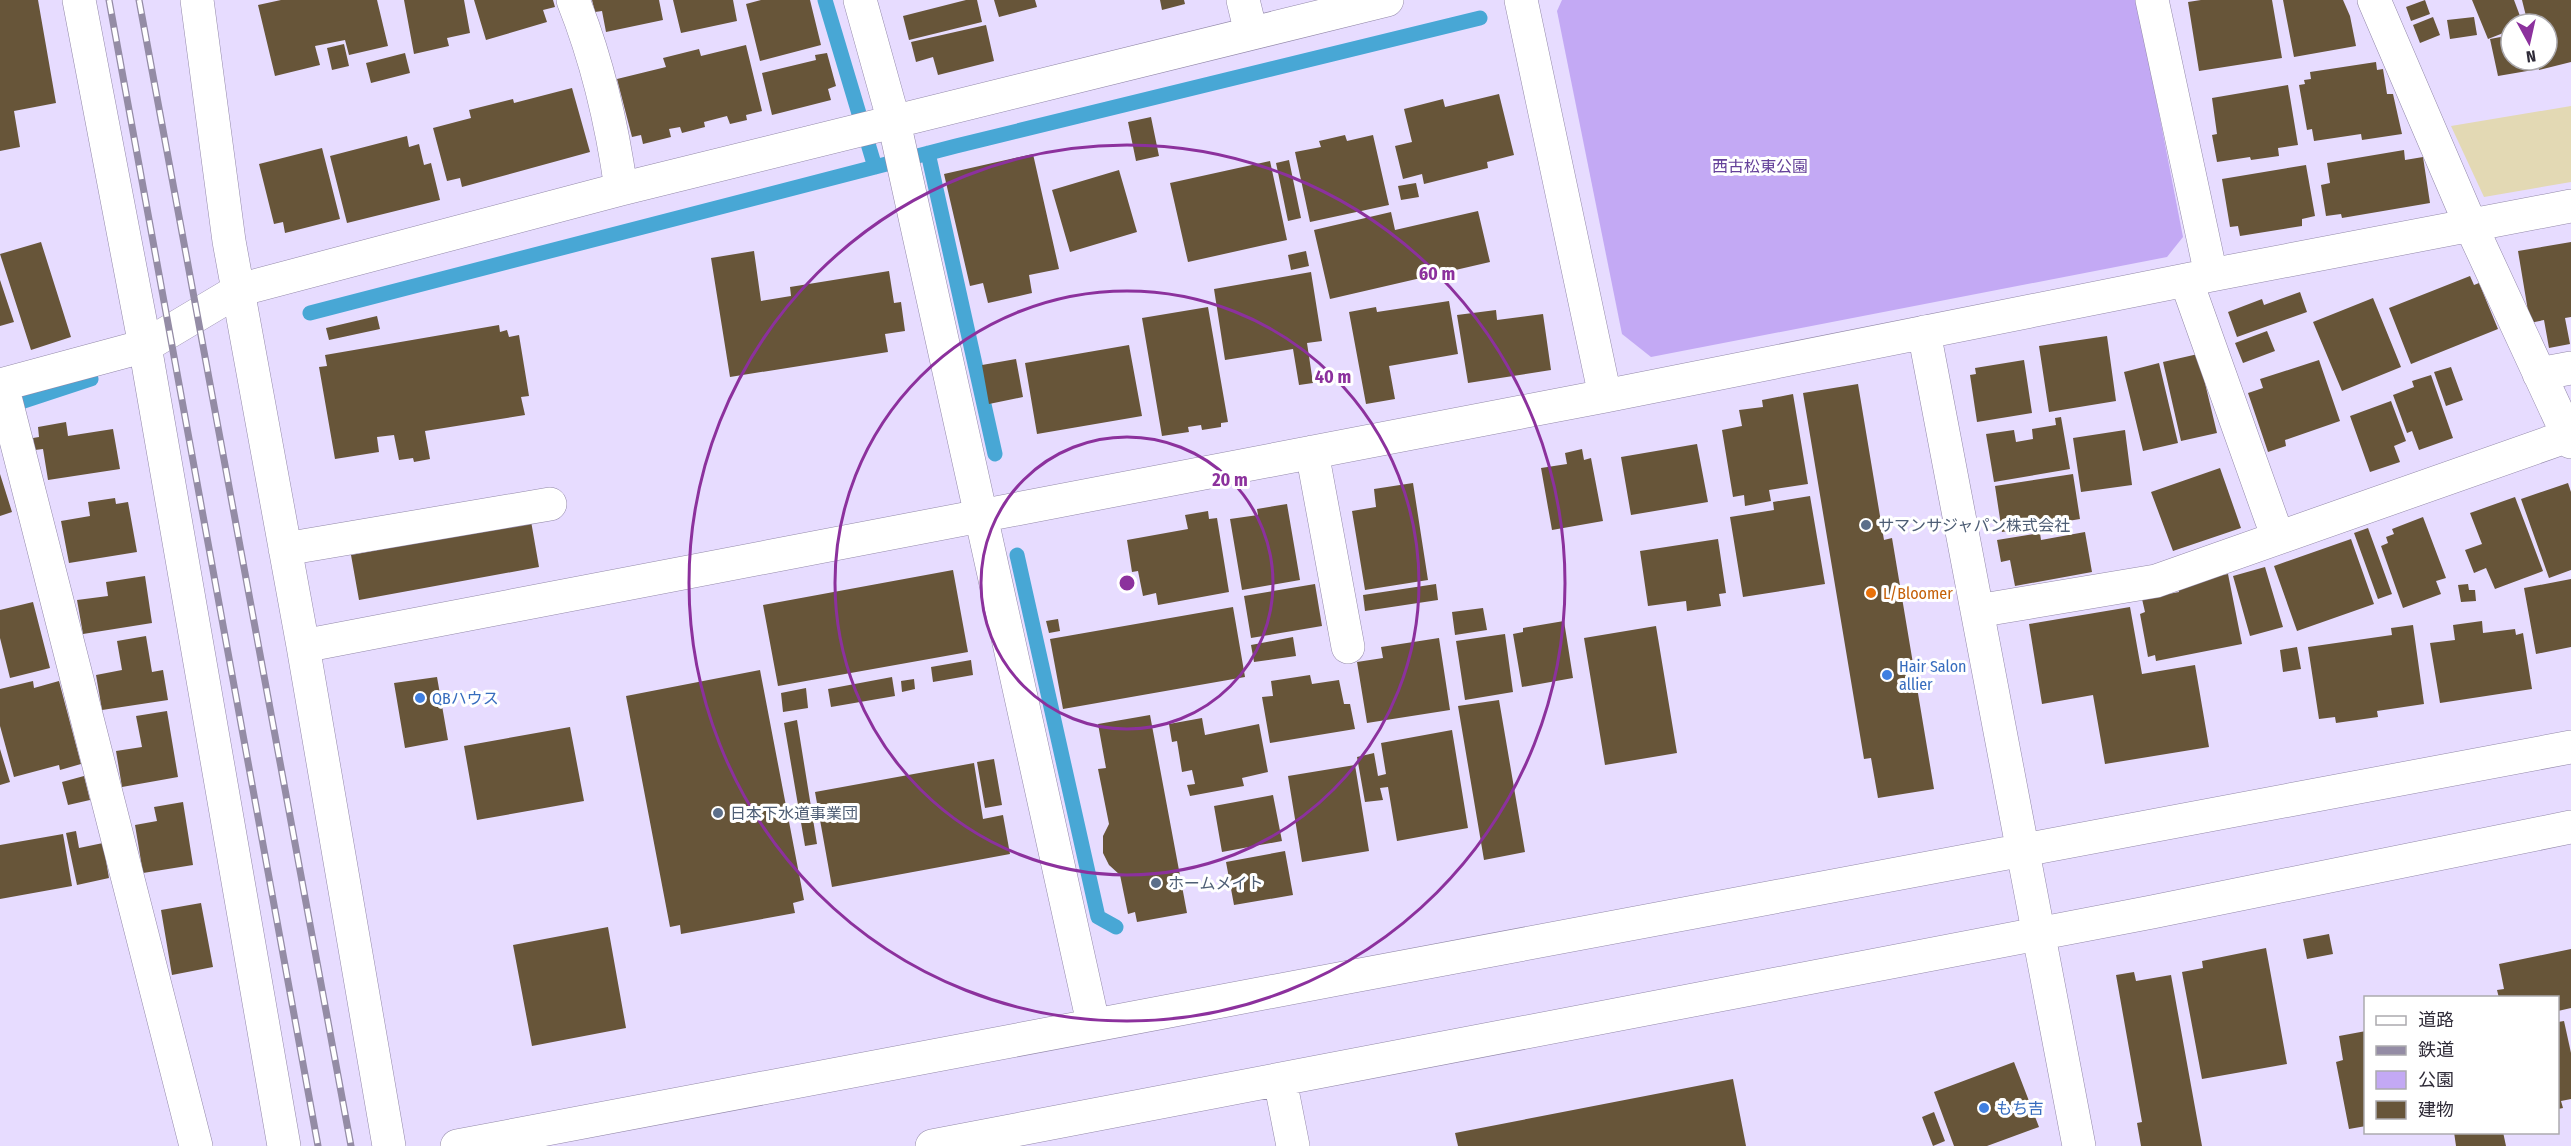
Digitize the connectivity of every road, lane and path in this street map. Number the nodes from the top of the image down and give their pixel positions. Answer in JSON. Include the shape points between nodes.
{"nodes":[{"id":1,"x":79,"y":0,"type":"edge"},
{"id":2,"x":197,"y":0,"type":"edge"},
{"id":3,"x":573,"y":0,"type":"edge"},
{"id":4,"x":860,"y":0,"type":"edge"},
{"id":5,"x":1243,"y":0,"type":"edge"},
{"id":6,"x":1387,"y":0,"type":"edge"},
{"id":7,"x":1521,"y":0,"type":"edge"},
{"id":8,"x":2152,"y":0,"type":"edge"},
{"id":9,"x":2374,"y":0,"type":"edge"},
{"id":10,"x":1251,"y":33,"type":"junction"},
{"id":11,"x":885,"y":140,"type":"junction"},
{"id":12,"x":621,"y":189,"type":"junction"},
{"id":13,"x":2571,"y":206,"type":"edge"},
{"id":14,"x":2471,"y":226,"type":"junction"},
{"id":15,"x":2198,"y":278,"type":"junction"},
{"id":16,"x":239,"y":290,"type":"junction"},
{"id":17,"x":1924,"y":332,"type":"junction"},
{"id":18,"x":145,"y":346,"type":"junction"},
{"id":19,"x":2571,"y":368,"type":"edge"},
{"id":20,"x":2540,"y":374,"type":"junction"},
{"id":21,"x":1605,"y":396,"type":"junction"},
{"id":22,"x":4,"y":397,"type":"edge"},
{"id":23,"x":2570,"y":439,"type":"edge"},
{"id":24,"x":1312,"y":452,"type":"junction"},
{"id":25,"x":550,"y":504,"type":"dead end"},
{"id":26,"x":981,"y":517,"type":"junction"},
{"id":27,"x":2278,"y":538,"type":"junction"},
{"id":28,"x":285,"y":549,"type":"junction"},
{"id":29,"x":1977,"y":610,"type":"junction"},
{"id":30,"x":303,"y":646,"type":"junction"},
{"id":31,"x":1348,"y":647,"type":"dead end"},
{"id":32,"x":2571,"y":747,"type":"edge"},
{"id":33,"x":2571,"y":828,"type":"edge"},
{"id":34,"x":2022,"y":853,"type":"junction"},
{"id":35,"x":2038,"y":934,"type":"junction"},
{"id":36,"x":1093,"y":1023,"type":"junction"},
{"id":37,"x":1280,"y":1080,"type":"junction"},
{"id":38,"x":946,"y":1145,"type":"edge"},
{"id":39,"x":196,"y":1146,"type":"edge"},
{"id":40,"x":284,"y":1146,"type":"edge"},
{"id":41,"x":389,"y":1146,"type":"edge"},
{"id":42,"x":457,"y":1146,"type":"edge"},
{"id":43,"x":1293,"y":1146,"type":"edge"},
{"id":44,"x":2079,"y":1146,"type":"edge"}],
"edges":[{"from":1,"to":18,"type":"street"},
{"from":2,"to":16,"type":"street","via":[[229,242]]},
{"from":3,"to":12,"type":"street","via":[[586,31],[614,137]]},
{"from":4,"to":11,"type":"street"},
{"from":5,"to":10,"type":"street"},
{"from":6,"to":10,"type":"street"},
{"from":7,"to":21,"type":"street"},
{"from":8,"to":15,"type":"street"},
{"from":9,"to":14,"type":"street"},
{"from":10,"to":11,"type":"street"},
{"from":11,"to":12,"type":"street"},
{"from":11,"to":26,"type":"street"},
{"from":12,"to":16,"type":"street"},
{"from":13,"to":14,"type":"street"},
{"from":14,"to":15,"type":"street"},
{"from":14,"to":20,"type":"street"},
{"from":15,"to":17,"type":"street"},
{"from":15,"to":27,"type":"street"},
{"from":16,"to":18,"type":"street"},
{"from":16,"to":28,"type":"street"},
{"from":17,"to":21,"type":"street"},
{"from":17,"to":29,"type":"street"},
{"from":18,"to":22,"type":"street"},
{"from":18,"to":40,"type":"street"},
{"from":19,"to":20,"type":"street"},
{"from":20,"to":23,"type":"street"},
{"from":21,"to":24,"type":"street"},
{"from":22,"to":39,"type":"street"},
{"from":23,"to":27,"type":"street"},
{"from":24,"to":26,"type":"street"},
{"from":24,"to":31,"type":"street"},
{"from":25,"to":28,"type":"street"},
{"from":26,"to":30,"type":"street"},
{"from":26,"to":36,"type":"street"},
{"from":27,"to":29,"type":"street","via":[[2156,580]]},
{"from":28,"to":30,"type":"street"},
{"from":29,"to":34,"type":"street"},
{"from":30,"to":41,"type":"street"},
{"from":32,"to":34,"type":"street"},
{"from":33,"to":35,"type":"street"},
{"from":34,"to":35,"type":"street"},
{"from":34,"to":36,"type":"street"},
{"from":35,"to":37,"type":"street"},
{"from":35,"to":44,"type":"street"},
{"from":36,"to":42,"type":"street"},
{"from":37,"to":38,"type":"street"},
{"from":37,"to":43,"type":"street"}]}
